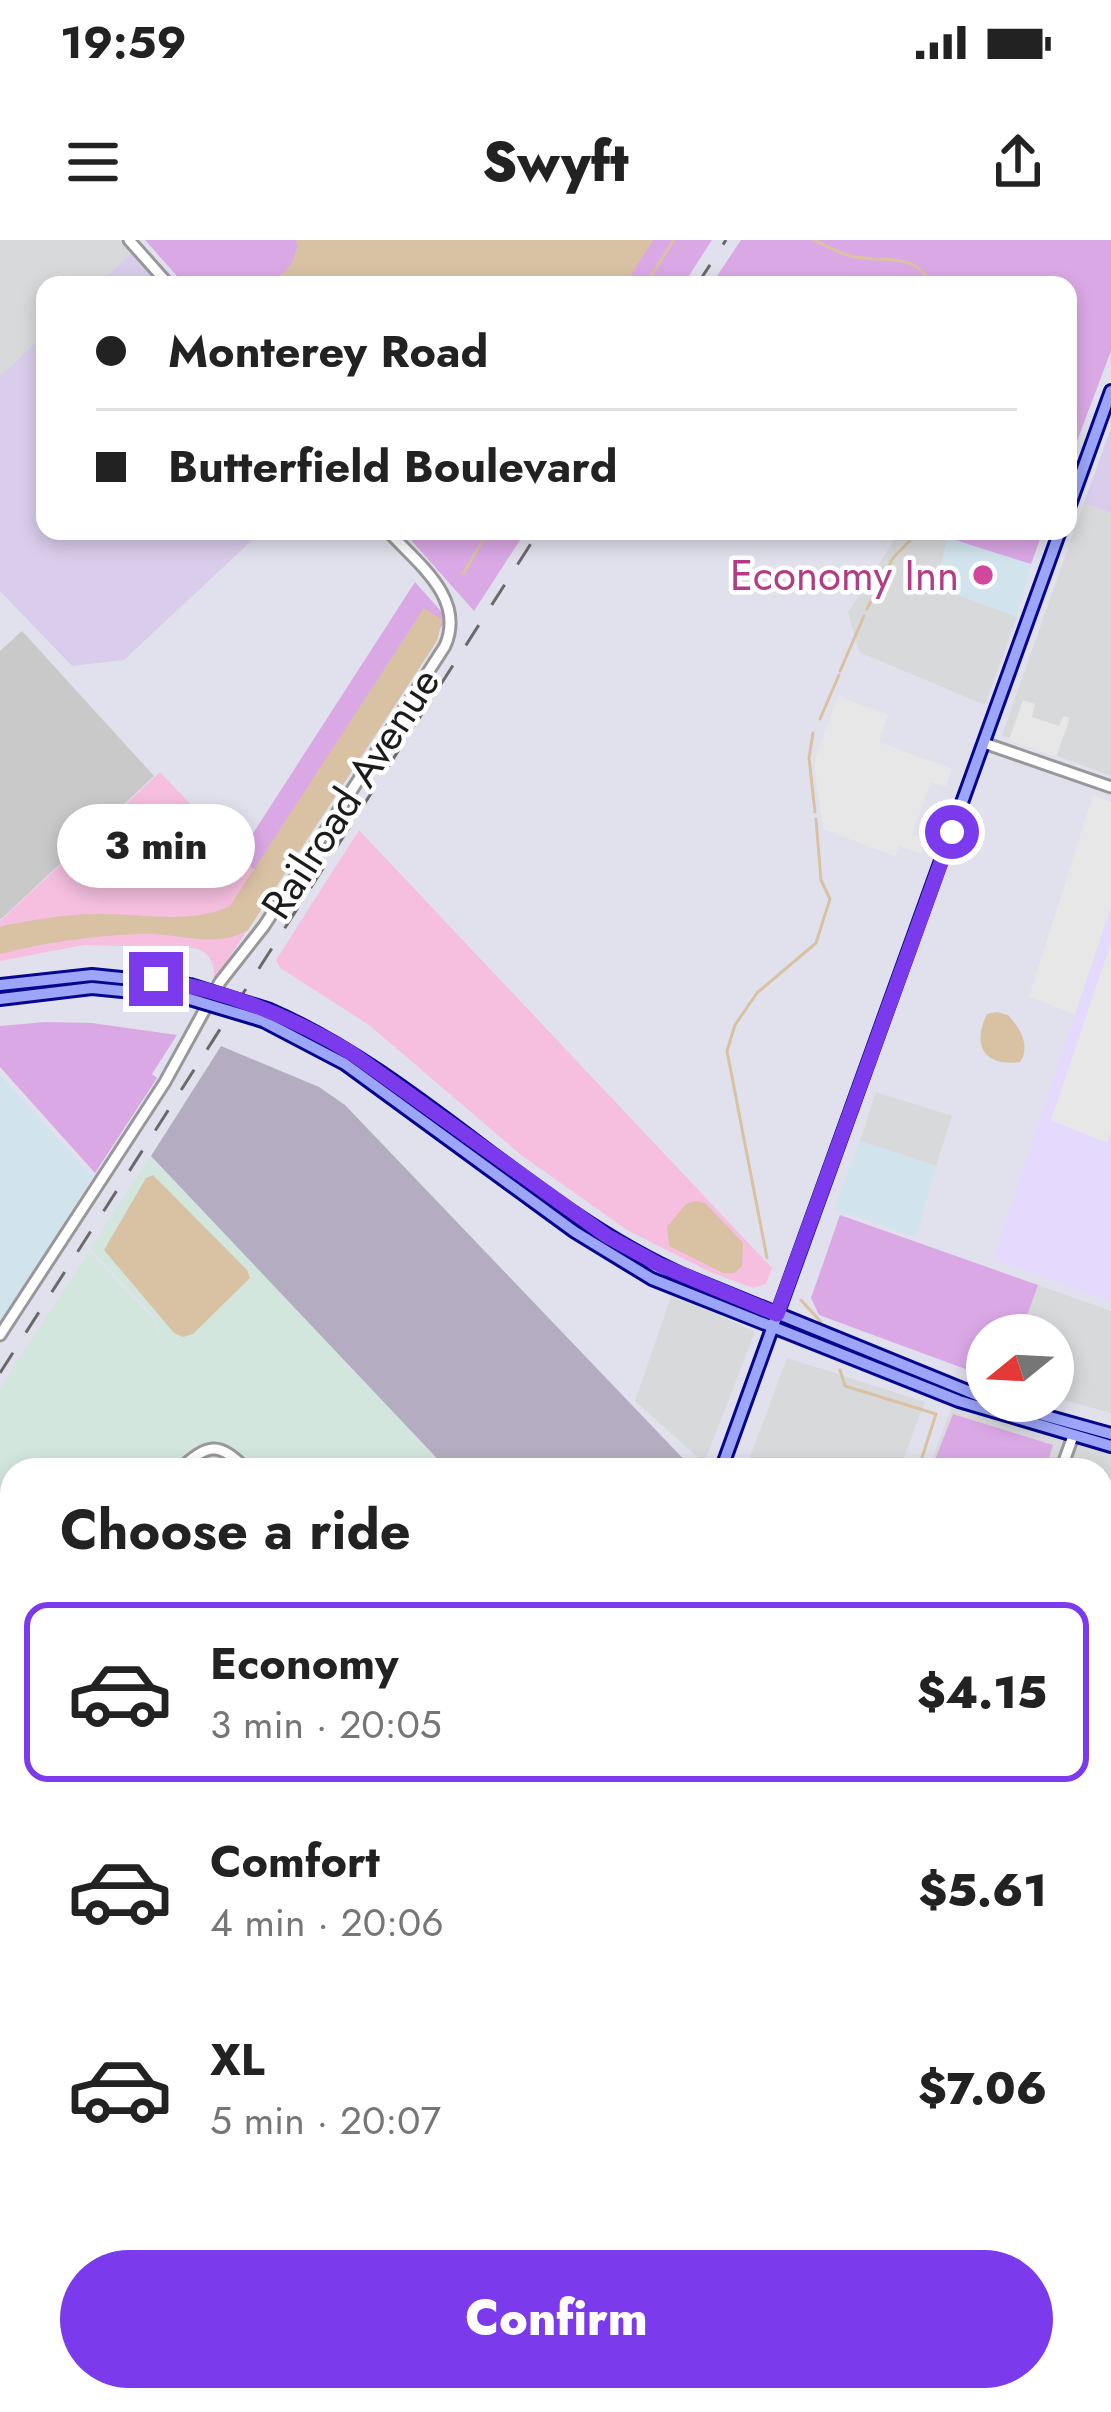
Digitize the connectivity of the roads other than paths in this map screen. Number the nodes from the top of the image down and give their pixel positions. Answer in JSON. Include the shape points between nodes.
{"nodes":[{"id":1,"x":129,"y":240,"type":"edge"},
{"id":2,"x":161,"y":276,"type":"edge"},
{"id":3,"x":1111,"y":391,"type":"edge"},
{"id":4,"x":1077,"y":485,"type":"edge"},
{"id":5,"x":396,"y":540,"type":"edge"},
{"id":6,"x":1057,"y":540,"type":"edge"},
{"id":7,"x":984,"y":743,"type":"junction"},
{"id":8,"x":1111,"y":787,"type":"edge"},
{"id":9,"x":0,"y":985,"type":"edge"},
{"id":10,"x":0,"y":999,"type":"edge"},
{"id":11,"x":267,"y":1015,"type":"junction"},
{"id":12,"x":777,"y":1314,"type":"junction"},
{"id":13,"x":772,"y":1329,"type":"junction"},
{"id":14,"x":0,"y":1335,"type":"edge"},
{"id":15,"x":966,"y":1391,"type":"edge"},
{"id":16,"x":1068,"y":1422,"type":"edge"},
{"id":17,"x":1111,"y":1434,"type":"edge"},
{"id":18,"x":1072,"y":1436,"type":"junction"},
{"id":19,"x":1111,"y":1446,"type":"edge"},
{"id":20,"x":192,"y":1458,"type":"edge"},
{"id":21,"x":236,"y":1458,"type":"edge"},
{"id":22,"x":726,"y":1458,"type":"edge"},
{"id":23,"x":1065,"y":1458,"type":"edge"}],
"edges":[{"from":1,"to":2,"type":"street"},
{"from":3,"to":4,"type":"main road"},
{"from":5,"to":14,"type":"street","name":"Railroad Avenue","via":[[445,595],[453,629],[445,646],[220,982],[165,1082]]},
{"from":6,"to":7,"type":"main road"},
{"from":7,"to":8,"type":"street"},
{"from":7,"to":12,"type":"main road"},
{"from":9,"to":11,"type":"main road","bridge":true,"via":[[92,975],[190,985]]},
{"from":10,"to":11,"type":"main road","bridge":true,"via":[[92,988]]},
{"from":11,"to":12,"type":"main road","via":[[353,1054],[607,1236]]},
{"from":11,"to":13,"type":"main road","via":[[627,1265]]},
{"from":12,"to":13,"type":"main road"},
{"from":12,"to":15,"type":"main road"},
{"from":13,"to":18,"type":"main road"},
{"from":13,"to":22,"type":"main road"},
{"from":16,"to":17,"type":"main road"},
{"from":18,"to":19,"type":"main road"},
{"from":18,"to":23,"type":"street"},
{"from":20,"to":21,"type":"street","via":[[218,1448]]}]}
